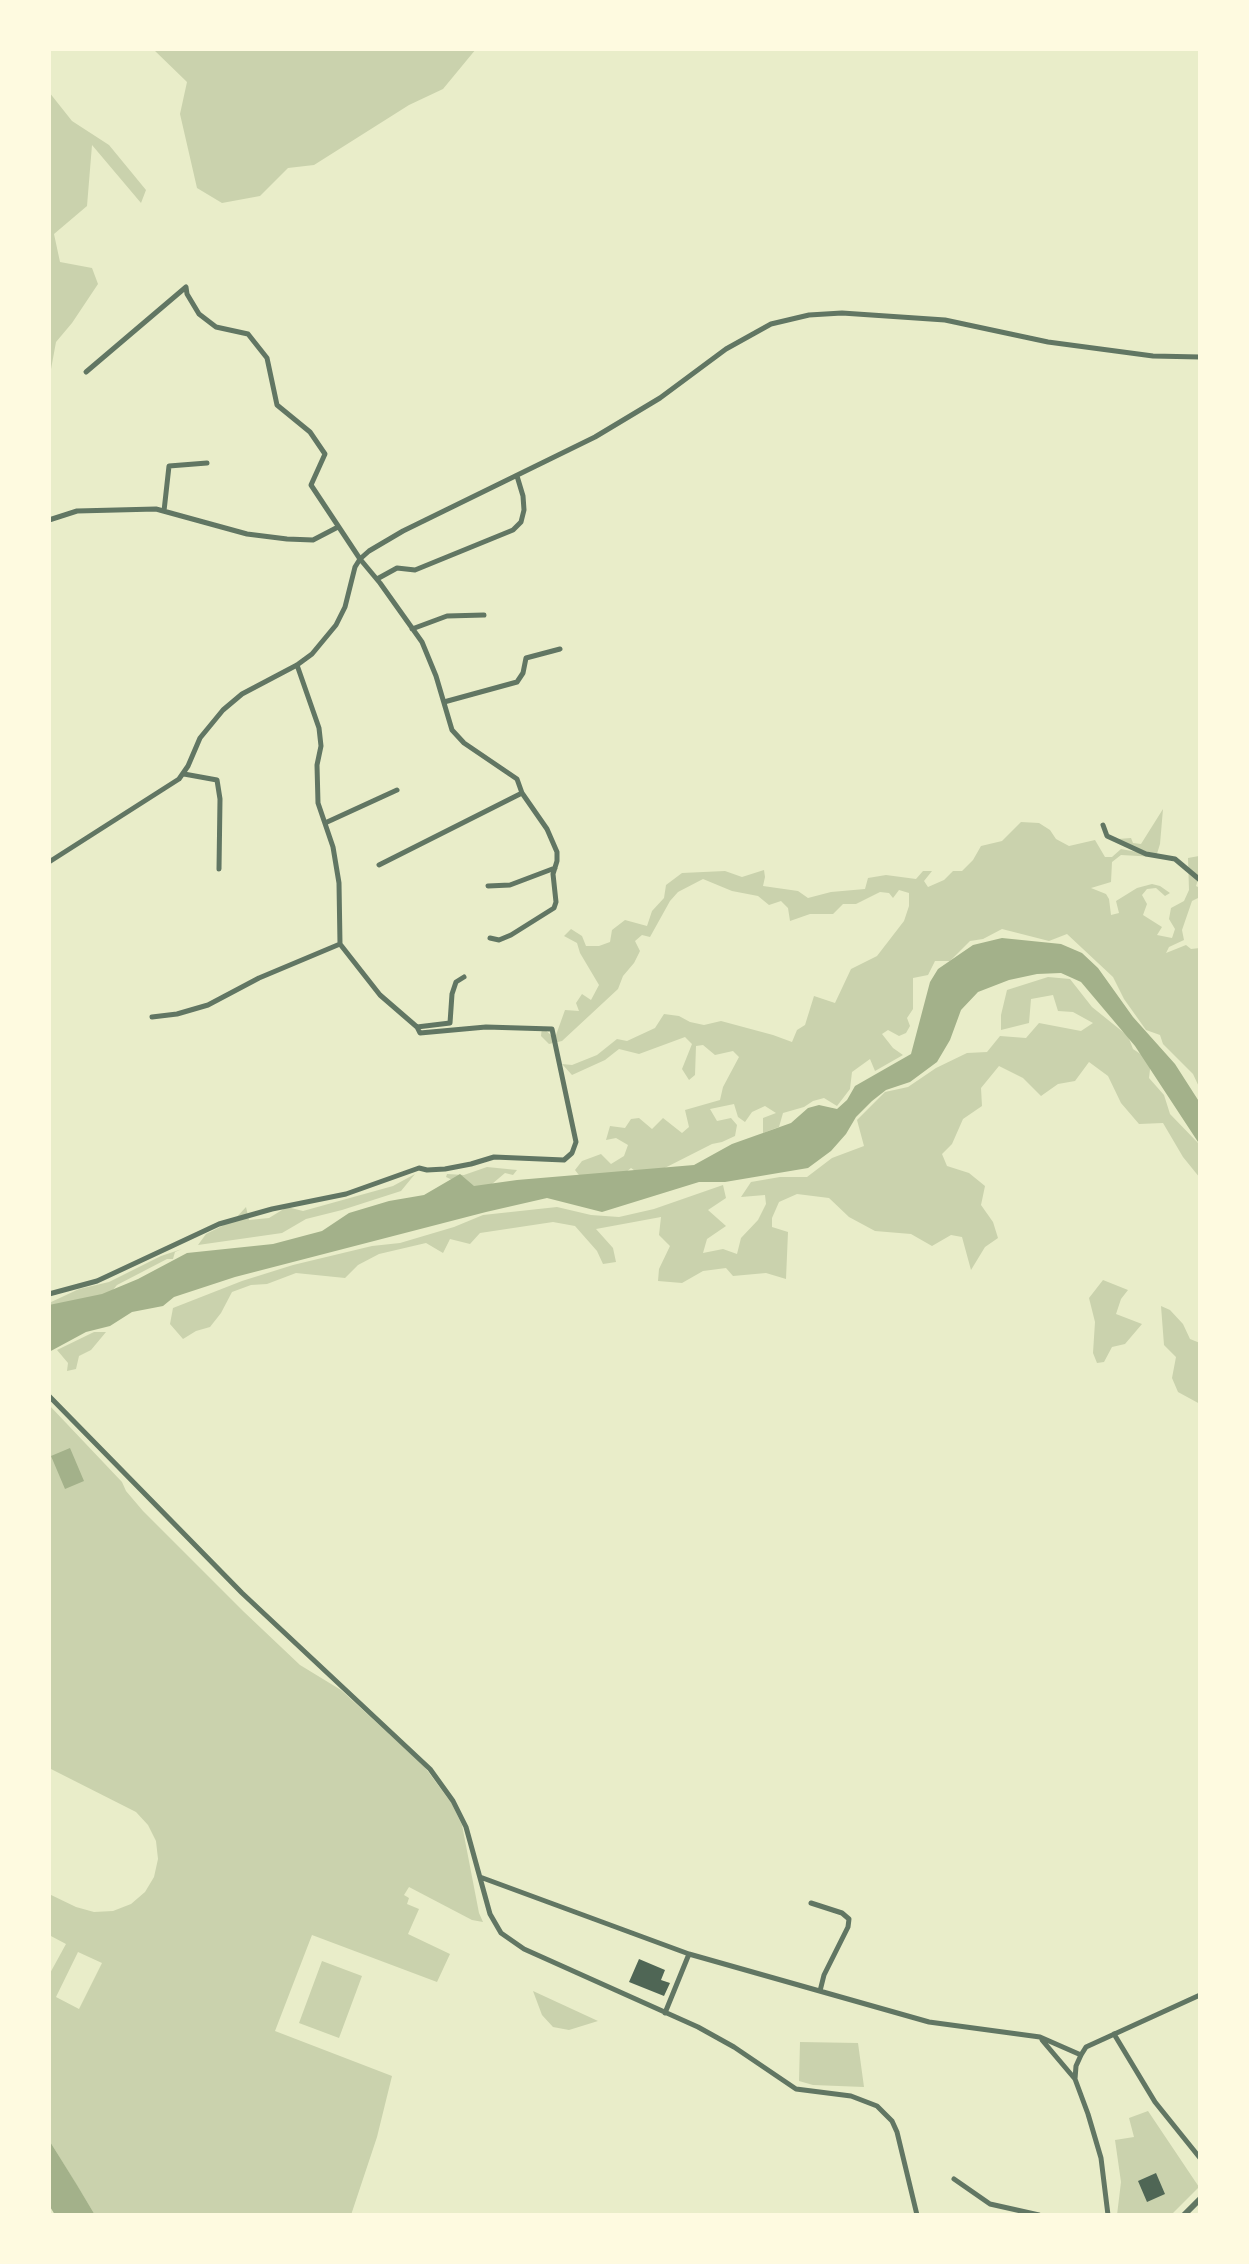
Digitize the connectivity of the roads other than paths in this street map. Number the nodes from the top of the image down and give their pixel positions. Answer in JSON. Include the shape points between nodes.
{"nodes":[{"id":1,"x":1200,"y":357,"type":"edge"},
{"id":2,"x":86,"y":372,"type":"dead end"},
{"id":3,"x":207,"y":463,"type":"dead end"},
{"id":4,"x":517,"y":476,"type":"junction"},
{"id":5,"x":164,"y":511,"type":"junction"},
{"id":6,"x":49,"y":520,"type":"edge"},
{"id":7,"x":338,"y":527,"type":"junction"},
{"id":8,"x":360,"y":559,"type":"junction"},
{"id":9,"x":377,"y":579,"type":"junction"},
{"id":10,"x":484,"y":615,"type":"dead end"},
{"id":11,"x":412,"y":629,"type":"junction"},
{"id":12,"x":560,"y":649,"type":"dead end"},
{"id":13,"x":298,"y":665,"type":"junction"},
{"id":14,"x":443,"y":702,"type":"junction"},
{"id":15,"x":184,"y":774,"type":"junction"},
{"id":16,"x":397,"y":790,"type":"dead end"},
{"id":17,"x":522,"y":793,"type":"junction"},
{"id":18,"x":325,"y":823,"type":"junction"},
{"id":19,"x":1103,"y":825,"type":"dead end"},
{"id":20,"x":49,"y":862,"type":"edge"},
{"id":21,"x":379,"y":865,"type":"dead end"},
{"id":22,"x":555,"y":867,"type":"junction"},
{"id":23,"x":219,"y":869,"type":"dead end"},
{"id":24,"x":1200,"y":880,"type":"edge"},
{"id":25,"x":488,"y":886,"type":"dead end"},
{"id":26,"x":491,"y":938,"type":"dead end"},
{"id":27,"x":340,"y":944,"type":"junction"},
{"id":28,"x":464,"y":977,"type":"dead end"},
{"id":29,"x":152,"y":1017,"type":"dead end"},
{"id":30,"x":417,"y":1027,"type":"junction"},
{"id":31,"x":49,"y":1294,"type":"edge"},
{"id":32,"x":49,"y":1396,"type":"edge"},
{"id":33,"x":480,"y":1877,"type":"junction"},
{"id":34,"x":811,"y":1903,"type":"dead end"},
{"id":35,"x":689,"y":1954,"type":"junction"},
{"id":36,"x":820,"y":1991,"type":"junction"},
{"id":37,"x":1200,"y":1995,"type":"edge"},
{"id":38,"x":665,"y":2013,"type":"junction"},
{"id":39,"x":1114,"y":2034,"type":"junction"},
{"id":40,"x":1040,"y":2037,"type":"junction"},
{"id":41,"x":1081,"y":2055,"type":"junction"},
{"id":42,"x":1075,"y":2079,"type":"junction"},
{"id":43,"x":1200,"y":2158,"type":"edge"},
{"id":44,"x":954,"y":2179,"type":"dead end"},
{"id":45,"x":1200,"y":2199,"type":"edge"},
{"id":46,"x":917,"y":2215,"type":"edge"},
{"id":47,"x":1039,"y":2215,"type":"edge"},
{"id":48,"x":1108,"y":2215,"type":"edge"},
{"id":49,"x":1184,"y":2215,"type":"edge"}],
"edges":[{"from":1,"to":4,"type":"street","via":[[1153,356],[1048,342],[944,320],[809,315],[771,324],[748,336],[660,398]]},
{"from":2,"to":7,"type":"street","via":[[186,287],[199,314],[216,327],[248,334],[267,358],[277,405],[310,432],[325,454],[311,485]]},
{"from":3,"to":5,"type":"street","via":[[169,466]]},
{"from":4,"to":8,"type":"street","via":[[403,531]]},
{"from":4,"to":9,"type":"street","via":[[524,510],[513,530],[415,570],[397,568]]},
{"from":5,"to":6,"type":"street","via":[[77,511]]},
{"from":5,"to":7,"type":"street","via":[[247,534],[287,539],[313,540]]},
{"from":7,"to":8,"type":"street"},
{"from":8,"to":9,"type":"street"},
{"from":8,"to":13,"type":"street","via":[[336,625]]},
{"from":9,"to":11,"type":"street"},
{"from":10,"to":11,"type":"street","via":[[447,616]]},
{"from":11,"to":14,"type":"street","via":[[422,642]]},
{"from":12,"to":14,"type":"street","via":[[526,658],[517,682]]},
{"from":13,"to":15,"type":"street","via":[[242,694],[223,710],[200,738]]},
{"from":13,"to":18,"type":"street","via":[[319,728],[318,803]]},
{"from":14,"to":17,"type":"street","via":[[452,730],[517,779]]},
{"from":15,"to":20,"type":"street"},
{"from":15,"to":23,"type":"street","via":[[217,780]]},
{"from":16,"to":18,"type":"street"},
{"from":17,"to":21,"type":"street"},
{"from":17,"to":22,"type":"street","via":[[547,829],[557,852]]},
{"from":18,"to":27,"type":"street","via":[[339,883]]},
{"from":19,"to":24,"type":"street","via":[[1107,836],[1146,854],[1175,859]]},
{"from":22,"to":25,"type":"street","via":[[510,885]]},
{"from":22,"to":26,"type":"street","via":[[554,908],[510,935]]},
{"from":27,"to":29,"type":"street","via":[[208,1005]]},
{"from":27,"to":30,"type":"street","via":[[380,995]]},
{"from":28,"to":30,"type":"street","via":[[456,982],[452,994],[450,1023]]},
{"from":30,"to":31,"type":"street","via":[[420,1033],[486,1027],[552,1030],[576,1142],[572,1153],[564,1160],[494,1157],[445,1168],[419,1168],[346,1194],[219,1224],[97,1281]]},
{"from":32,"to":33,"type":"street","via":[[242,1593],[430,1769],[466,1827]]},
{"from":33,"to":35,"type":"street"},
{"from":33,"to":38,"type":"street","via":[[496,1927],[515,1944]]},
{"from":34,"to":36,"type":"street","via":[[849,1919]]},
{"from":35,"to":36,"type":"street"},
{"from":35,"to":38,"type":"street"},
{"from":36,"to":40,"type":"street","via":[[929,2022]]},
{"from":37,"to":39,"type":"street"},
{"from":38,"to":46,"type":"street","via":[[734,2047],[796,2089],[851,2096],[882,2110],[897,2132]]},
{"from":39,"to":41,"type":"street","via":[[1086,2047]]},
{"from":39,"to":43,"type":"street","via":[[1155,2102]]},
{"from":40,"to":41,"type":"street"},
{"from":40,"to":42,"type":"street"},
{"from":41,"to":42,"type":"street"},
{"from":42,"to":48,"type":"street","via":[[1101,2158]]},
{"from":44,"to":47,"type":"street","via":[[990,2204]]},
{"from":45,"to":49,"type":"street"}]}
